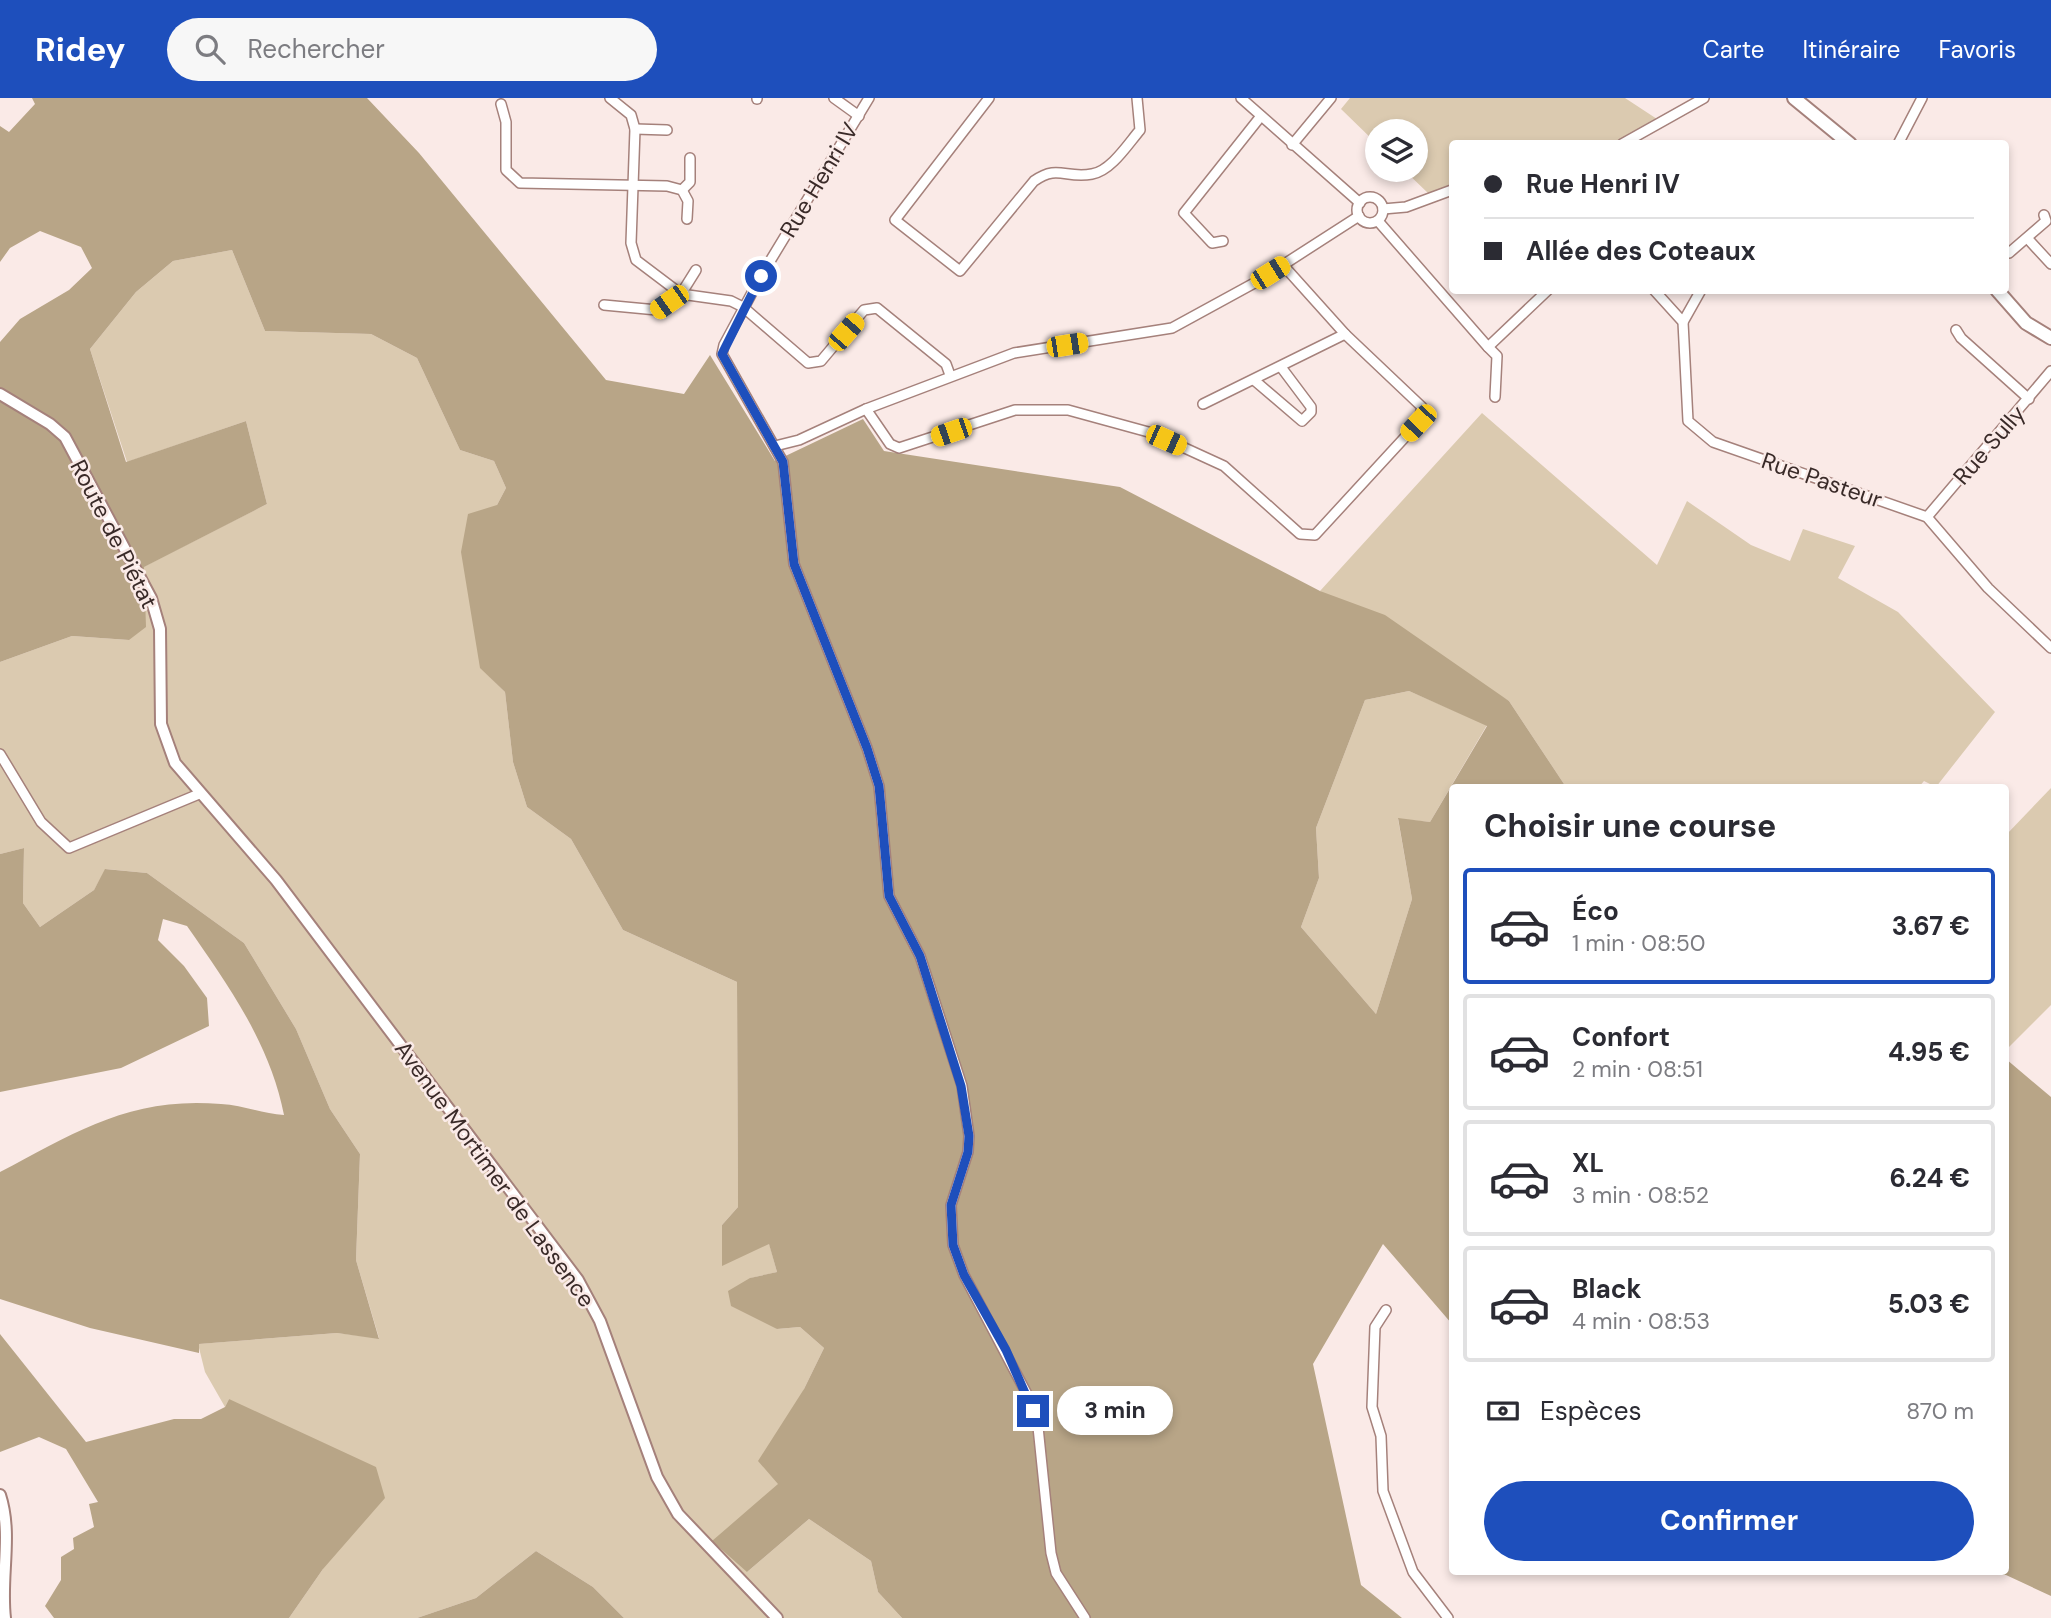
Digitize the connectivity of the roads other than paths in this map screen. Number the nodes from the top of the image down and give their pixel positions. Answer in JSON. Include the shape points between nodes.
{"nodes":[{"id":1,"x":610,"y":98,"type":"edge"},
{"id":2,"x":834,"y":98,"type":"edge"},
{"id":3,"x":869,"y":98,"type":"edge"},
{"id":4,"x":989,"y":98,"type":"edge"},
{"id":5,"x":1137,"y":98,"type":"edge"},
{"id":6,"x":1241,"y":98,"type":"edge"},
{"id":7,"x":1331,"y":98,"type":"edge"},
{"id":8,"x":1703,"y":98,"type":"edge"},
{"id":9,"x":1794,"y":98,"type":"edge"},
{"id":10,"x":1922,"y":98,"type":"edge"},
{"id":11,"x":501,"y":104,"type":"dead end"},
{"id":12,"x":859,"y":116,"type":"junction"},
{"id":13,"x":1261,"y":116,"type":"junction"},
{"id":14,"x":635,"y":129,"type":"junction"},
{"id":15,"x":667,"y":130,"type":"dead end"},
{"id":16,"x":1629,"y":140,"type":"edge"},
{"id":17,"x":1845,"y":140,"type":"edge"},
{"id":18,"x":1900,"y":140,"type":"edge"},
{"id":19,"x":1292,"y":145,"type":"junction"},
{"id":20,"x":690,"y":158,"type":"dead end"},
{"id":21,"x":634,"y":187,"type":"junction"},
{"id":22,"x":682,"y":191,"type":"junction"},
{"id":23,"x":1449,"y":191,"type":"edge"},
{"id":24,"x":1360,"y":204,"type":"junction"},
{"id":25,"x":1383,"y":209,"type":"junction"},
{"id":26,"x":2044,"y":215,"type":"dead end"},
{"id":27,"x":1359,"y":216,"type":"junction"},
{"id":28,"x":687,"y":219,"type":"dead end"},
{"id":29,"x":1378,"y":221,"type":"junction"},
{"id":30,"x":2028,"y":239,"type":"junction"},
{"id":31,"x":1223,"y":241,"type":"dead end"},
{"id":32,"x":2009,"y":253,"type":"edge"},
{"id":33,"x":2051,"y":264,"type":"edge"},
{"id":34,"x":1283,"y":265,"type":"junction"},
{"id":35,"x":696,"y":271,"type":"dead end"},
{"id":36,"x":681,"y":294,"type":"junction"},
{"id":37,"x":1547,"y":294,"type":"edge"},
{"id":38,"x":1658,"y":294,"type":"edge"},
{"id":39,"x":1699,"y":294,"type":"edge"},
{"id":40,"x":2001,"y":294,"type":"edge"},
{"id":41,"x":604,"y":305,"type":"dead end"},
{"id":42,"x":743,"y":307,"type":"junction"},
{"id":43,"x":1683,"y":323,"type":"junction"},
{"id":44,"x":1956,"y":330,"type":"dead end"},
{"id":45,"x":1345,"y":334,"type":"junction"},
{"id":46,"x":2051,"y":338,"type":"edge"},
{"id":47,"x":1488,"y":347,"type":"junction"},
{"id":48,"x":1281,"y":366,"type":"junction"},
{"id":49,"x":2051,"y":372,"type":"edge"},
{"id":50,"x":950,"y":375,"type":"junction"},
{"id":51,"x":1254,"y":380,"type":"junction"},
{"id":52,"x":0,"y":394,"type":"edge"},
{"id":53,"x":1495,"y":397,"type":"dead end"},
{"id":54,"x":2029,"y":399,"type":"junction"},
{"id":55,"x":1203,"y":404,"type":"dead end"},
{"id":56,"x":866,"y":409,"type":"junction"},
{"id":57,"x":775,"y":446,"type":"junction"},
{"id":58,"x":1927,"y":517,"type":"junction"},
{"id":59,"x":2051,"y":648,"type":"edge"},
{"id":60,"x":0,"y":754,"type":"edge"},
{"id":61,"x":199,"y":794,"type":"junction"},
{"id":62,"x":276,"y":880,"type":"joint"},
{"id":63,"x":1386,"y":1310,"type":"dead end"},
{"id":64,"x":0,"y":1495,"type":"edge"},
{"id":65,"x":1,"y":1599,"type":"edge"},
{"id":66,"x":5,"y":1618,"type":"edge"},
{"id":67,"x":777,"y":1618,"type":"edge"},
{"id":68,"x":1085,"y":1618,"type":"edge"},
{"id":69,"x":1448,"y":1618,"type":"edge"}],
"edges":[{"from":1,"to":14,"type":"street","via":[[631,115]]},
{"from":2,"to":12,"type":"street"},
{"from":3,"to":12,"type":"street","name":"Rue Henri IV"},
{"from":4,"to":5,"type":"street","via":[[895,220],[960,271],[1047,171],[1094,174],[1114,160],[1140,130]]},
{"from":6,"to":13,"type":"street"},
{"from":7,"to":19,"type":"street"},
{"from":8,"to":16,"type":"street"},
{"from":9,"to":17,"type":"main road"},
{"from":10,"to":18,"type":"street"},
{"from":11,"to":21,"type":"street","via":[[506,122],[506,170],[520,183]]},
{"from":12,"to":42,"type":"street","name":"Rue Henri IV"},
{"from":13,"to":19,"type":"street"},
{"from":13,"to":31,"type":"street","via":[[1184,213],[1212,243]]},
{"from":14,"to":15,"type":"street"},
{"from":14,"to":21,"type":"street"},
{"from":19,"to":24,"type":"street"},
{"from":20,"to":22,"type":"street","via":[[690,182]]},
{"from":21,"to":22,"type":"street","via":[[667,186]]},
{"from":21,"to":36,"type":"street","via":[[631,243],[636,260]]},
{"from":22,"to":28,"type":"street","via":[[688,201]]},
{"from":23,"to":25,"type":"street"},
{"from":24,"to":25,"type":"street","via":[[1373,198]]},
{"from":24,"to":27,"type":"street"},
{"from":25,"to":29,"type":"street"},
{"from":26,"to":30,"type":"street","via":[[2046,221]]},
{"from":27,"to":29,"type":"street","via":[[1365,222]]},
{"from":27,"to":34,"type":"street"},
{"from":29,"to":47,"type":"street"},
{"from":30,"to":32,"type":"street"},
{"from":30,"to":33,"type":"street"},
{"from":34,"to":45,"type":"street"},
{"from":34,"to":50,"type":"street","via":[[1172,328],[1014,353]]},
{"from":35,"to":36,"type":"street"},
{"from":36,"to":41,"type":"street","via":[[657,310]]},
{"from":36,"to":42,"type":"street"},
{"from":37,"to":47,"type":"street"},
{"from":38,"to":43,"type":"street"},
{"from":39,"to":43,"type":"street"},
{"from":40,"to":46,"type":"main road","via":[[2026,323]]},
{"from":42,"to":50,"type":"street","via":[[814,364],[864,310],[877,308],[946,364]]},
{"from":42,"to":57,"type":"street","name":"Rue Henri IV","via":[[722,354]]},
{"from":43,"to":58,"type":"street","name":"Rue Pasteur","via":[[1688,421],[1713,442]]},
{"from":44,"to":54,"type":"street"},
{"from":45,"to":48,"type":"street"},
{"from":45,"to":56,"type":"street","via":[[1422,407],[1418,423],[1315,535],[1300,534],[1224,466],[1152,433],[1068,410],[1015,410],[899,448],[890,444]]},
{"from":47,"to":53,"type":"street","via":[[1497,356]]},
{"from":48,"to":51,"type":"street"},
{"from":48,"to":51,"type":"street","via":[[1311,407],[1302,421]]},
{"from":49,"to":54,"type":"street","name":"Rue Sully"},
{"from":50,"to":56,"type":"street"},
{"from":51,"to":55,"type":"street"},
{"from":52,"to":61,"type":"street","name":"Route de Piétat","via":[[65,438],[151,598],[160,629],[161,724],[175,763]]},
{"from":54,"to":58,"type":"street","name":"Rue Sully"},
{"from":56,"to":57,"type":"street"},
{"from":57,"to":68,"type":"street","via":[[783,462],[794,564],[837,666],[879,786],[889,896],[920,956],[961,1086],[969,1136],[951,1205],[953,1245],[1028,1396],[1038,1427],[1056,1573]]},
{"from":58,"to":59,"type":"street","via":[[1988,589]]},
{"from":60,"to":61,"type":"street","via":[[41,822],[69,848]]},
{"from":61,"to":62,"type":"street","name":"Route de Piétat"},
{"from":62,"to":67,"type":"street","name":"Avenue Mortimer de Lassence","via":[[578,1280],[600,1321],[657,1477],[678,1514]]},
{"from":63,"to":69,"type":"street","via":[[1375,1327],[1372,1407],[1381,1436],[1383,1491],[1413,1573]]},
{"from":64,"to":65,"type":"street","via":[[6,1528]]},
{"from":65,"to":66,"type":"street"}]}
